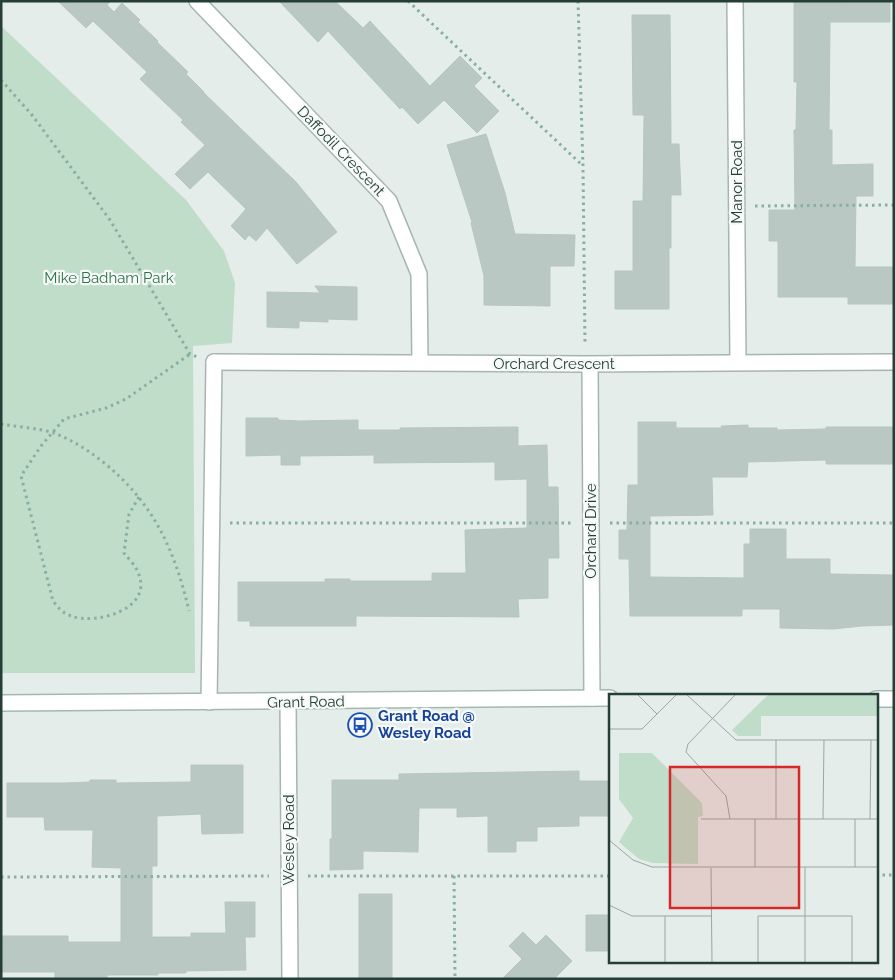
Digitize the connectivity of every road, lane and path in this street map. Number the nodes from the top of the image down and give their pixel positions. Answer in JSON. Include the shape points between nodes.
{"nodes":[{"id":1,"x":197,"y":1,"type":"edge"},
{"id":2,"x":408,"y":1,"type":"edge"},
{"id":3,"x":578,"y":1,"type":"edge"},
{"id":4,"x":736,"y":1,"type":"edge"},
{"id":5,"x":1,"y":80,"type":"edge"},
{"id":6,"x":583,"y":166,"type":"junction"},
{"id":7,"x":894,"y":205,"type":"edge"},
{"id":8,"x":737,"y":206,"type":"junction"},
{"id":9,"x":190,"y":354,"type":"junction"},
{"id":10,"x":214,"y":362,"type":"junction"},
{"id":11,"x":894,"y":362,"type":"edge"},
{"id":12,"x":420,"y":363,"type":"junction"},
{"id":13,"x":738,"y":363,"type":"junction"},
{"id":14,"x":587,"y":364,"type":"junction"},
{"id":15,"x":1,"y":424,"type":"edge"},
{"id":16,"x":52,"y":433,"type":"junction"},
{"id":17,"x":139,"y":497,"type":"junction"},
{"id":18,"x":212,"y":523,"type":"junction"},
{"id":19,"x":591,"y":523,"type":"junction"},
{"id":20,"x":894,"y":523,"type":"edge"},
{"id":21,"x":190,"y":620,"type":"dead end"},
{"id":22,"x":592,"y":698,"type":"junction"},
{"id":23,"x":609,"y":698,"type":"edge"},
{"id":24,"x":878,"y":699,"type":"edge"},
{"id":25,"x":894,"y":699,"type":"edge"},
{"id":26,"x":209,"y":702,"type":"junction"},
{"id":27,"x":288,"y":702,"type":"junction"},
{"id":28,"x":1,"y":704,"type":"edge"},
{"id":29,"x":878,"y":875,"type":"edge"},
{"id":30,"x":894,"y":875,"type":"edge"},
{"id":31,"x":454,"y":876,"type":"dead end"},
{"id":32,"x":290,"y":979,"type":"edge"},
{"id":33,"x":455,"y":979,"type":"edge"}],
"edges":[{"from":1,"to":12,"type":"street","name":"Daffodil Crescent","via":[[389,201],[419,274]]},
{"from":2,"to":6,"type":"path"},
{"from":3,"to":6,"type":"path"},
{"from":4,"to":8,"type":"street","name":"Manor Road"},
{"from":5,"to":9,"type":"path","via":[[32,115],[110,220]]},
{"from":6,"to":14,"type":"path"},
{"from":7,"to":8,"type":"path"},
{"from":8,"to":13,"type":"street","name":"Manor Road"},
{"from":9,"to":10,"type":"path"},
{"from":9,"to":16,"type":"path","via":[[126,398],[106,408],[64,419]]},
{"from":10,"to":12,"type":"street","name":"Orchard Crescent"},
{"from":10,"to":18,"type":"street"},
{"from":11,"to":13,"type":"street","name":"Orchard Crescent"},
{"from":12,"to":14,"type":"street","name":"Orchard Crescent"},
{"from":13,"to":14,"type":"street","name":"Orchard Crescent"},
{"from":14,"to":19,"type":"street","name":"Orchard Drive"},
{"from":15,"to":16,"type":"path"},
{"from":16,"to":17,"type":"path","via":[[95,456],[117,473]]},
{"from":16,"to":17,"type":"path","via":[[20,476],[53,602],[61,611],[72,617],[91,618],[113,615],[135,601],[141,587],[139,575],[124,553],[129,514]]},
{"from":17,"to":21,"type":"path","via":[[172,552]]},
{"from":18,"to":19,"type":"path"},
{"from":18,"to":26,"type":"street"},
{"from":19,"to":20,"type":"path"},
{"from":19,"to":22,"type":"street","name":"Orchard Drive"},
{"from":22,"to":23,"type":"street","name":"Grant Road"},
{"from":22,"to":27,"type":"street","name":"Grant Road"},
{"from":24,"to":25,"type":"street"},
{"from":26,"to":27,"type":"street","name":"Grant Road"},
{"from":26,"to":28,"type":"street","name":"Grant Road"},
{"from":27,"to":32,"type":"street","name":"Wesley Road"},
{"from":29,"to":30,"type":"path"},
{"from":31,"to":33,"type":"path"}]}
